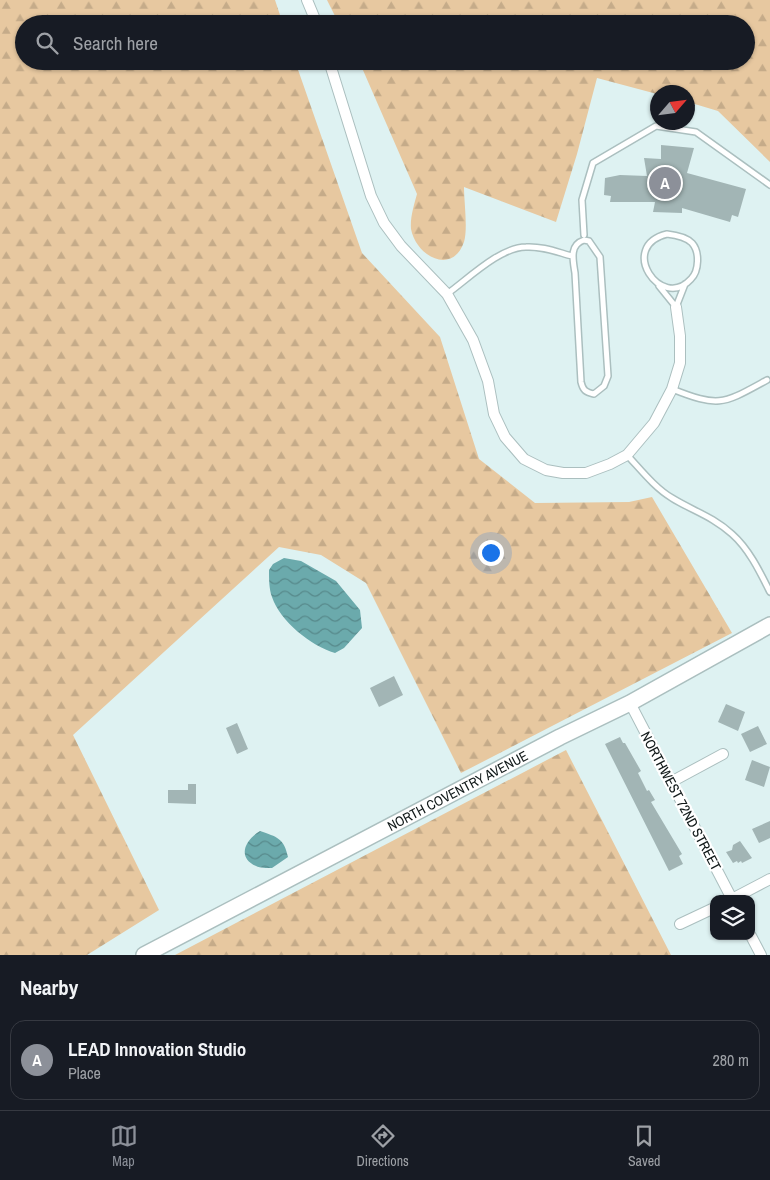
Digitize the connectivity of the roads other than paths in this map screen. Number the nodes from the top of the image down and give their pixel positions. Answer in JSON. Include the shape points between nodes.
{"nodes":[{"id":1,"x":307,"y":0,"type":"edge"},
{"id":2,"x":313,"y":15,"type":"edge"},
{"id":3,"x":332,"y":70,"type":"edge"},
{"id":4,"x":770,"y":185,"type":"edge"},
{"id":5,"x":584,"y":235,"type":"dead end"},
{"id":6,"x":572,"y":256,"type":"junction"},
{"id":7,"x":685,"y":284,"type":"junction"},
{"id":8,"x":659,"y":285,"type":"junction"},
{"id":9,"x":447,"y":294,"type":"junction"},
{"id":10,"x":676,"y":307,"type":"junction"},
{"id":11,"x":767,"y":380,"type":"dead end"},
{"id":12,"x":672,"y":389,"type":"junction"},
{"id":13,"x":627,"y":455,"type":"junction"},
{"id":14,"x":770,"y":592,"type":"edge"},
{"id":15,"x":770,"y":625,"type":"edge"},
{"id":16,"x":630,"y":703,"type":"junction"},
{"id":17,"x":723,"y":754,"type":"dead end"},
{"id":18,"x":671,"y":782,"type":"junction"},
{"id":19,"x":770,"y":879,"type":"edge"},
{"id":20,"x":730,"y":895,"type":"edge"},
{"id":21,"x":740,"y":895,"type":"edge"},
{"id":22,"x":710,"y":910,"type":"edge"},
{"id":23,"x":680,"y":924,"type":"dead end"},
{"id":24,"x":753,"y":940,"type":"edge"},
{"id":25,"x":144,"y":955,"type":"edge"},
{"id":26,"x":761,"y":955,"type":"edge"}],
"edges":[{"from":1,"to":2,"type":"street"},
{"from":3,"to":9,"type":"street","via":[[372,196],[384,223],[401,246]]},
{"from":4,"to":5,"type":"lane","via":[[696,132],[656,126],[593,163],[582,200]]},
{"from":6,"to":6,"type":"lane","via":[[581,382],[584,390],[594,394],[604,386],[608,376],[600,257],[589,241],[584,240],[578,242]]},
{"from":6,"to":9,"type":"lane","via":[[525,246],[506,251]]},
{"from":7,"to":8,"type":"lane","via":[[669,288]]},
{"from":7,"to":8,"type":"lane","via":[[696,271],[697,254],[692,243],[683,237],[667,234],[657,236],[651,242],[644,259],[651,278]]},
{"from":7,"to":10,"type":"lane"},
{"from":8,"to":10,"type":"lane"},
{"from":9,"to":13,"type":"street","via":[[473,340],[488,381],[494,414],[505,437],[524,459],[563,474],[586,473]]},
{"from":10,"to":12,"type":"street","via":[[680,363]]},
{"from":11,"to":12,"type":"lane","via":[[739,396],[720,402]]},
{"from":12,"to":13,"type":"street","via":[[654,423]]},
{"from":13,"to":14,"type":"lane","via":[[671,498],[707,515],[733,534],[750,556]]},
{"from":15,"to":16,"type":"street","name":"NORTH COVENTRY AVENUE"},
{"from":16,"to":18,"type":"street","name":"NORTHWEST 72ND STREET"},
{"from":16,"to":25,"type":"street","name":"NORTH COVENTRY AVENUE","via":[[560,736]]},
{"from":17,"to":18,"type":"street"},
{"from":18,"to":20,"type":"street","name":"NORTHWEST 72ND STREET"},
{"from":19,"to":21,"type":"street"},
{"from":22,"to":23,"type":"street"},
{"from":24,"to":26,"type":"street"}]}
